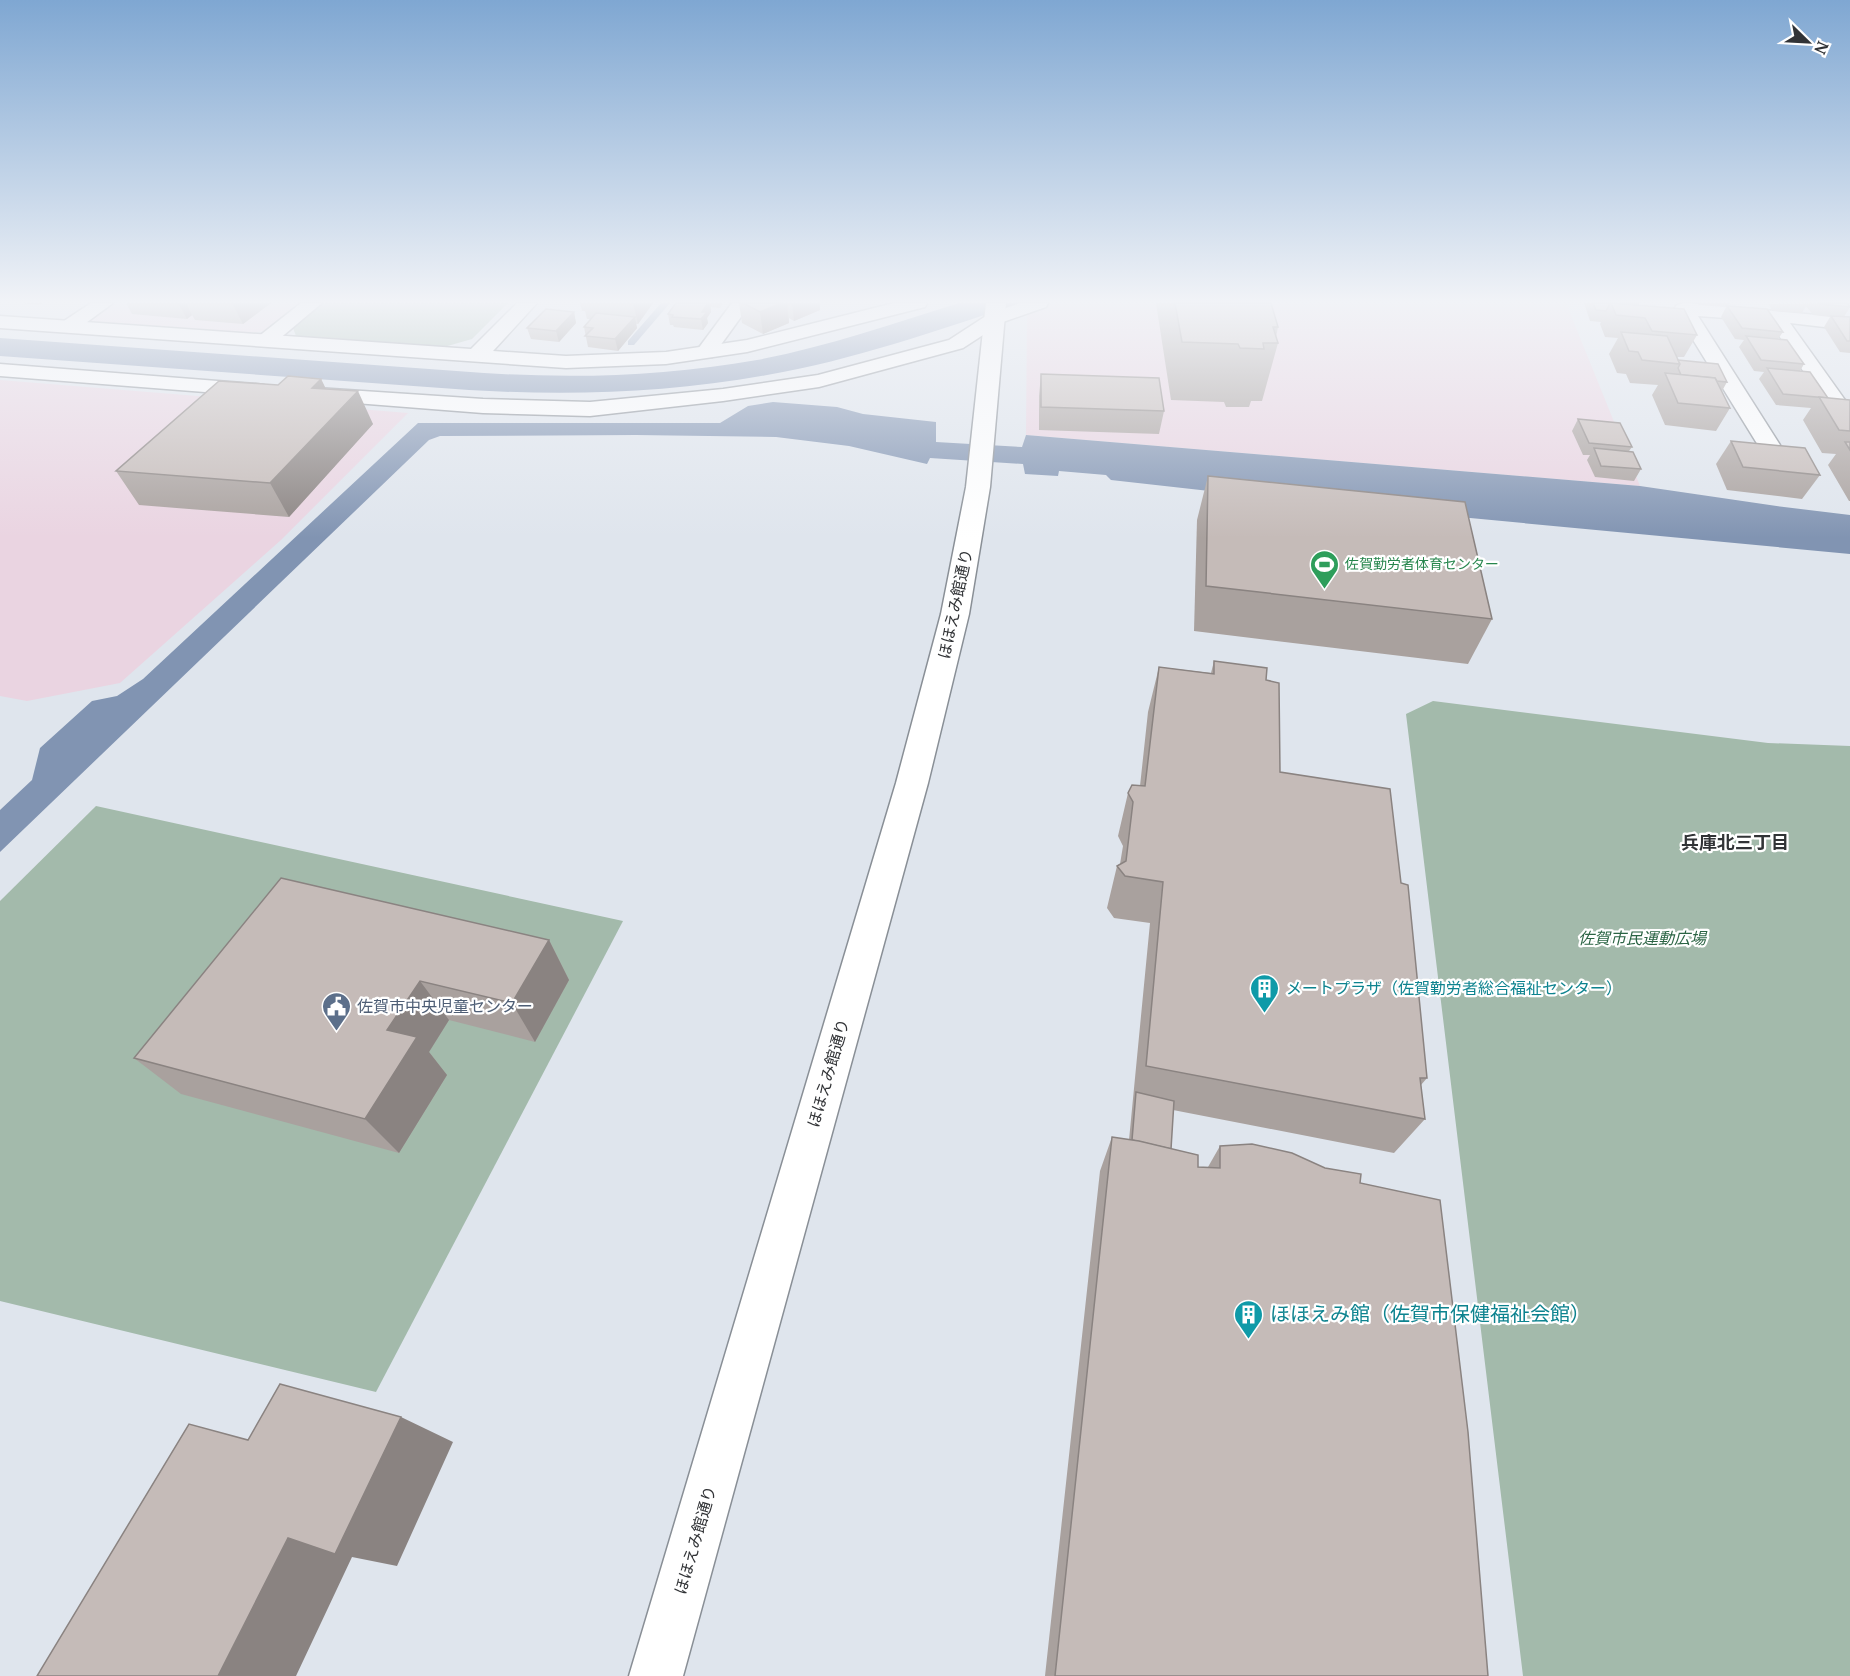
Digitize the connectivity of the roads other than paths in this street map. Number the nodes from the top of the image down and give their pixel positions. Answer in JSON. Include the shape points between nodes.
{"nodes":[{"id":1,"x":146,"y":381,"type":"edge"},
{"id":2,"x":817,"y":381,"type":"edge"},
{"id":3,"x":989,"y":381,"type":"edge"},
{"id":4,"x":1729,"y":381,"type":"edge"},
{"id":5,"x":1821,"y":381,"type":"edge"},
{"id":6,"x":1850,"y":415,"type":"edge"},
{"id":7,"x":1768,"y":445,"type":"edge"},
{"id":8,"x":656,"y":1676,"type":"edge"}],
"edges":[{"from":1,"to":2,"type":"street","via":[[483,406],[590,409]]},
{"from":3,"to":8,"type":"street","name":"ほほえみ館通り","via":[[982,453],[955,614],[912,783]]},
{"from":4,"to":7,"type":"street"},
{"from":5,"to":6,"type":"street","via":[[1844,414]]}]}
